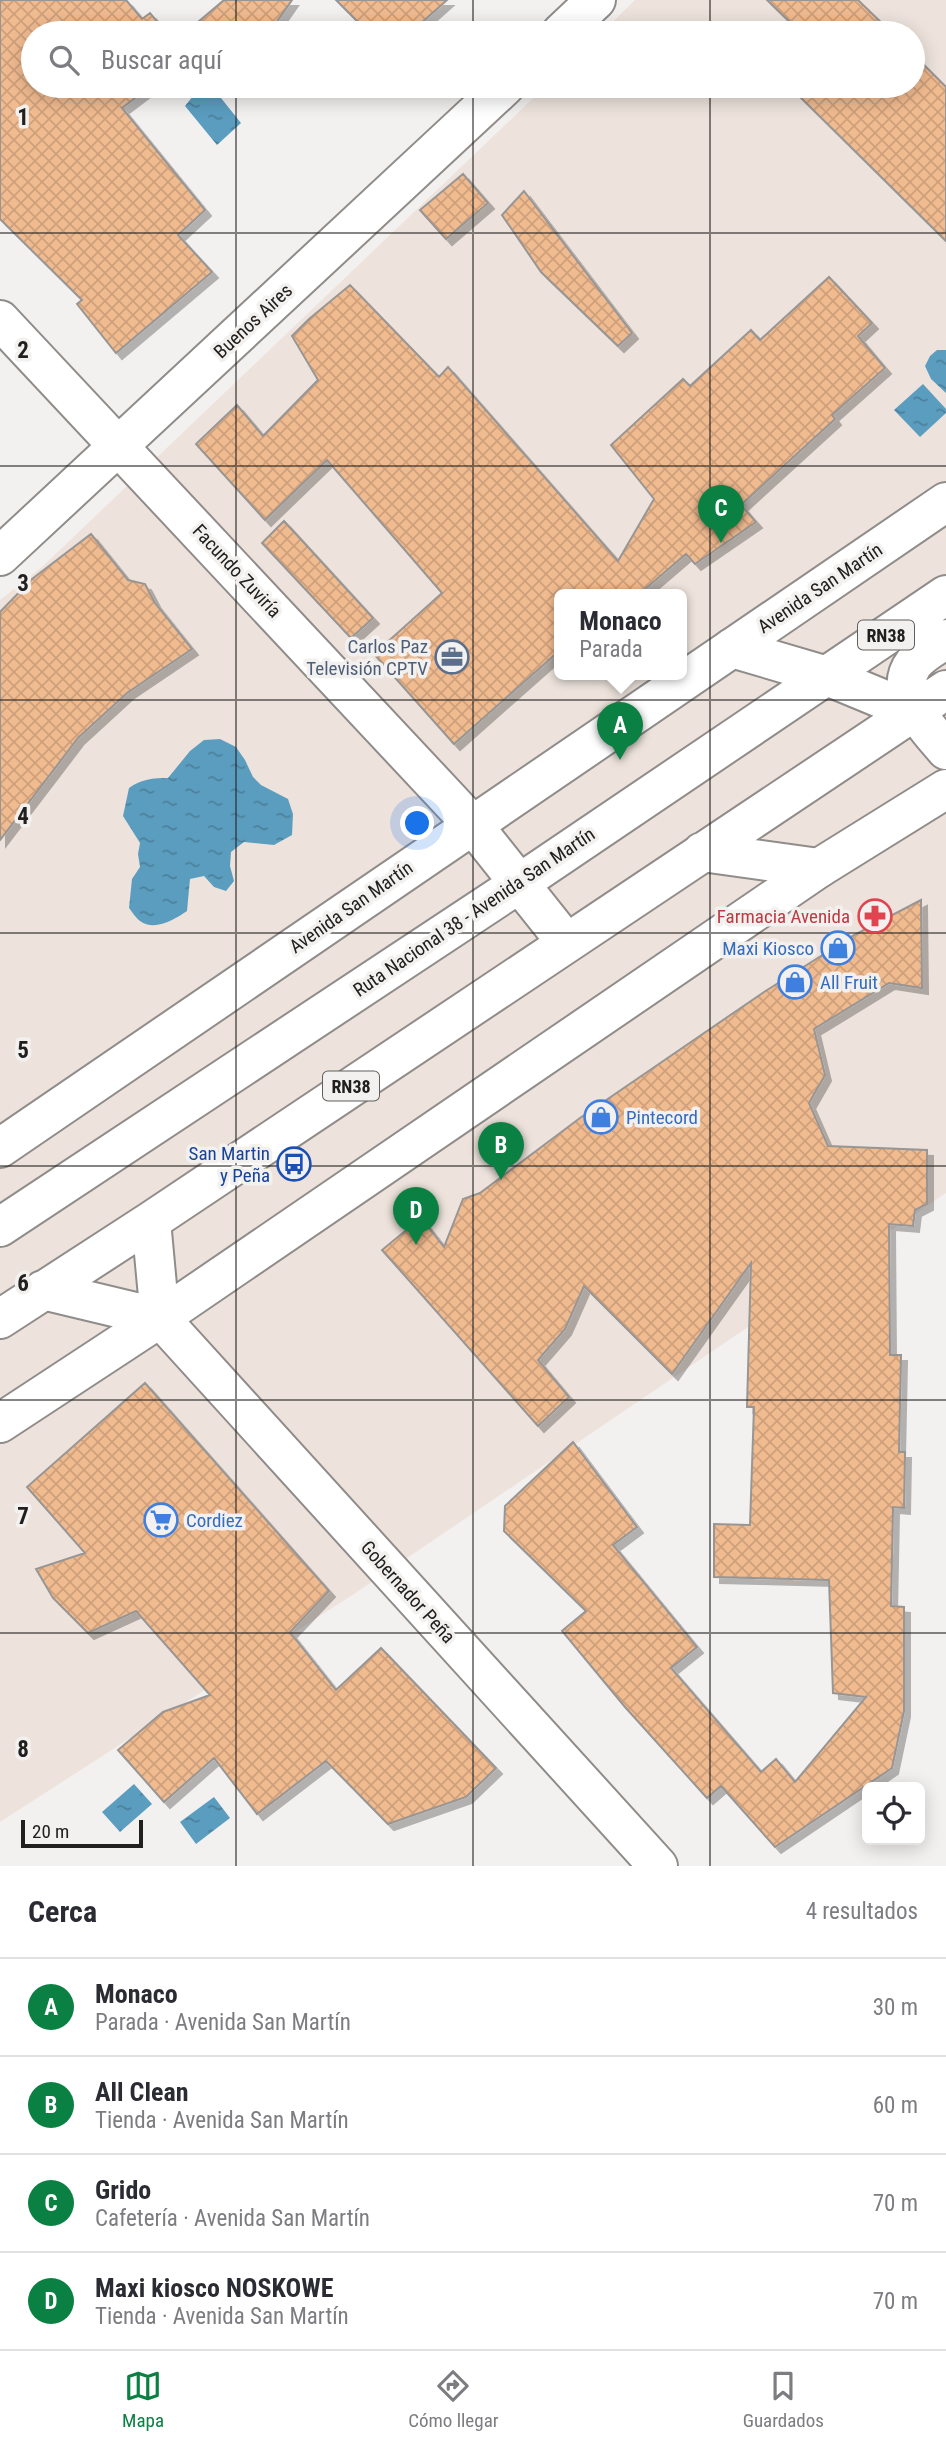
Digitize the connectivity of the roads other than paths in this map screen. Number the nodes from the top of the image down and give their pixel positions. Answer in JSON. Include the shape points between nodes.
{"nodes":[{"id":1,"x":596,"y":0,"type":"edge"},
{"id":2,"x":574,"y":21,"type":"edge"},
{"id":3,"x":492,"y":98,"type":"edge"},
{"id":4,"x":0,"y":320,"type":"edge"},
{"id":5,"x":120,"y":446,"type":"junction"},
{"id":6,"x":946,"y":502,"type":"edge"},
{"id":7,"x":0,"y":556,"type":"edge"},
{"id":8,"x":946,"y":595,"type":"edge"},
{"id":9,"x":946,"y":639,"type":"edge"},
{"id":10,"x":732,"y":648,"type":"junction"},
{"id":11,"x":827,"y":676,"type":"junction"},
{"id":12,"x":687,"y":678,"type":"edge"},
{"id":13,"x":685,"y":680,"type":"edge"},
{"id":14,"x":946,"y":690,"type":"edge"},
{"id":15,"x":914,"y":712,"type":"junction"},
{"id":16,"x":946,"y":750,"type":"edge"},
{"id":17,"x":946,"y":789,"type":"edge"},
{"id":18,"x":472,"y":824,"type":"junction"},
{"id":19,"x":702,"y":852,"type":"junction"},
{"id":20,"x":819,"y":868,"type":"junction"},
{"id":21,"x":520,"y":883,"type":"junction"},
{"id":22,"x":566,"y":942,"type":"junction"},
{"id":23,"x":0,"y":1148,"type":"edge"},
{"id":24,"x":151,"y":1221,"type":"junction"},
{"id":25,"x":0,"y":1227,"type":"edge"},
{"id":26,"x":43,"y":1290,"type":"junction"},
{"id":27,"x":160,"y":1318,"type":"junction"},
{"id":28,"x":0,"y":1319,"type":"edge"},
{"id":29,"x":0,"y":1423,"type":"edge"},
{"id":30,"x":658,"y":1866,"type":"edge"}],
"edges":[{"from":1,"to":2,"type":"main road"},
{"from":3,"to":5,"type":"main road","name":"Buenos Aires"},
{"from":4,"to":5,"type":"main road","name":"Facundo Zuviría"},
{"from":5,"to":7,"type":"main road","name":"Buenos Aires"},
{"from":5,"to":18,"type":"main road","name":"Facundo Zuviría"},
{"from":6,"to":10,"type":"main road","name":"Avenida San Martín"},
{"from":8,"to":11,"type":"main road","name":"Ruta Nacional 38 - Avenida San Martín","number":"RN38"},
{"from":9,"to":15,"type":"main road","via":[[918,658],[910,671],[907,691]]},
{"from":10,"to":11,"type":"main road"},
{"from":10,"to":12,"type":"main road","name":"Avenida San Martín"},
{"from":11,"to":15,"type":"main road"},
{"from":11,"to":21,"type":"main road","name":"Ruta Nacional 38 - Avenida San Martín","number":"RN38"},
{"from":13,"to":18,"type":"main road","name":"Avenida San Martín"},
{"from":14,"to":15,"type":"main road","number":"RN38"},
{"from":15,"to":16,"type":"main road"},
{"from":15,"to":19,"type":"main road","number":"RN38"},
{"from":17,"to":20,"type":"main road"},
{"from":18,"to":21,"type":"main road","name":"Facundo Zuviría"},
{"from":18,"to":23,"type":"main road","name":"Avenida San Martín"},
{"from":19,"to":20,"type":"main road"},
{"from":19,"to":22,"type":"main road","number":"RN38"},
{"from":20,"to":27,"type":"main road"},
{"from":21,"to":22,"type":"main road","name":"Facundo Zuviría"},
{"from":21,"to":25,"type":"main road","name":"Ruta Nacional 38 - Avenida San Martín","number":"RN38"},
{"from":22,"to":24,"type":"main road","number":"RN38"},
{"from":24,"to":26,"type":"main road","number":"RN38"},
{"from":24,"to":27,"type":"main road"},
{"from":26,"to":27,"type":"main road"},
{"from":26,"to":28,"type":"main road","number":"RN38"},
{"from":27,"to":29,"type":"main road"},
{"from":27,"to":30,"type":"main road","name":"Gobernador Peña"}]}
